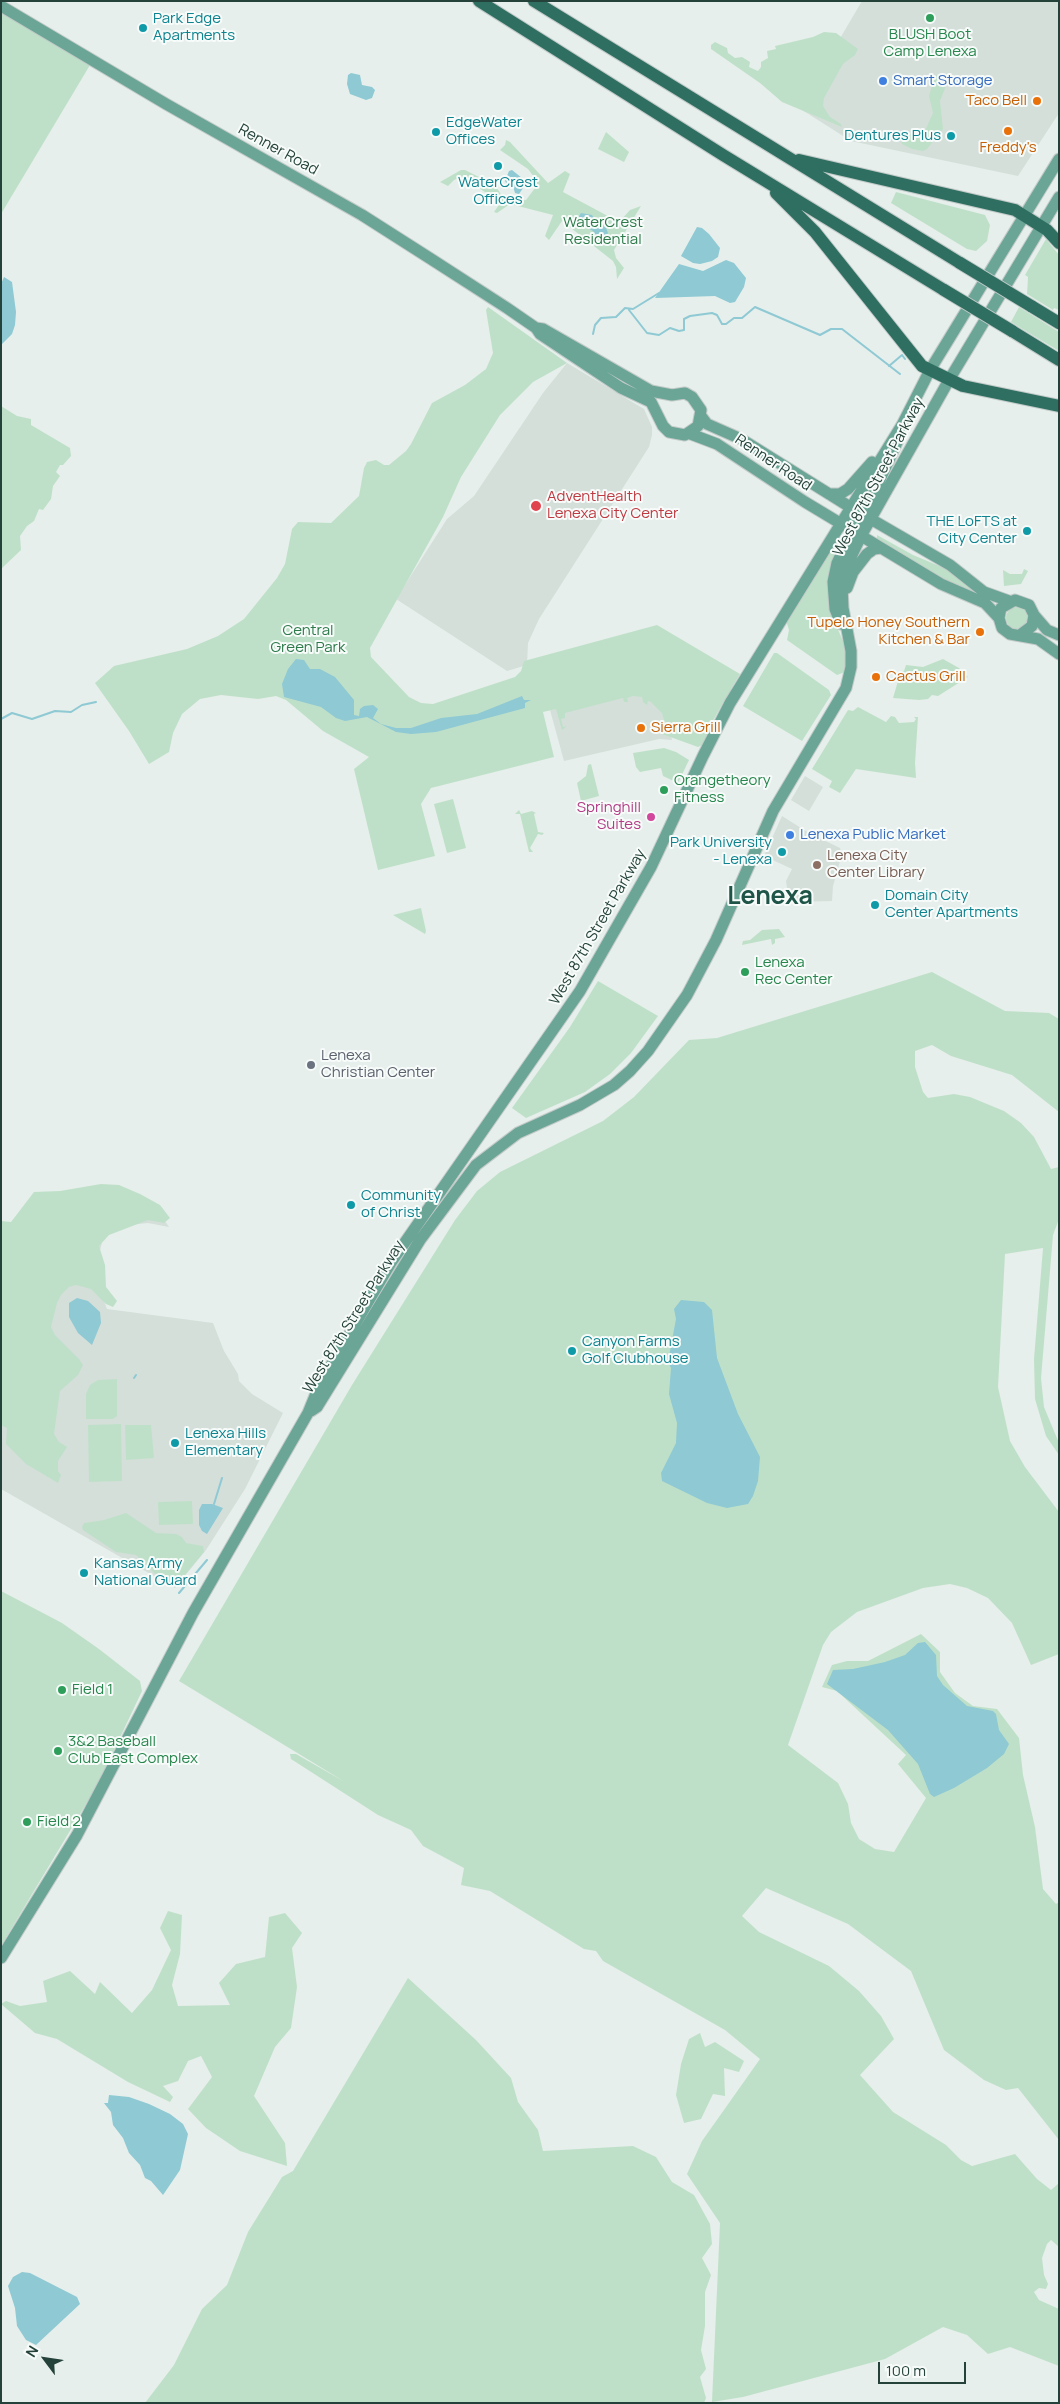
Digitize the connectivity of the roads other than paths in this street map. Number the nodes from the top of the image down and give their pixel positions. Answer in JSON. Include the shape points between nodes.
{"nodes":[{"id":1,"x":478,"y":1,"type":"edge"},
{"id":2,"x":534,"y":1,"type":"edge"},
{"id":3,"x":1,"y":6,"type":"edge"},
{"id":4,"x":787,"y":157,"type":"junction"},
{"id":5,"x":1059,"y":158,"type":"edge"},
{"id":6,"x":760,"y":178,"type":"junction"},
{"id":7,"x":1059,"y":197,"type":"edge"},
{"id":8,"x":1023,"y":215,"type":"junction"},
{"id":9,"x":1040,"y":225,"type":"junction"},
{"id":10,"x":1059,"y":243,"type":"edge"},
{"id":11,"x":1059,"y":323,"type":"edge"},
{"id":12,"x":536,"y":328,"type":"junction"},
{"id":13,"x":1059,"y":360,"type":"edge"},
{"id":14,"x":930,"y":370,"type":"junction"},
{"id":15,"x":949,"y":380,"type":"junction"},
{"id":16,"x":672,"y":396,"type":"junction"},
{"id":17,"x":1059,"y":406,"type":"edge"},
{"id":18,"x":660,"y":416,"type":"junction"},
{"id":19,"x":701,"y":416,"type":"junction"},
{"id":20,"x":902,"y":425,"type":"junction"},
{"id":21,"x":688,"y":433,"type":"junction"},
{"id":22,"x":895,"y":436,"type":"junction"},
{"id":23,"x":829,"y":494,"type":"junction"},
{"id":24,"x":850,"y":507,"type":"junction"},
{"id":25,"x":867,"y":517,"type":"junction"},
{"id":26,"x":839,"y":524,"type":"junction"},
{"id":27,"x":857,"y":534,"type":"junction"},
{"id":28,"x":881,"y":548,"type":"junction"},
{"id":29,"x":1009,"y":601,"type":"junction"},
{"id":30,"x":1034,"y":615,"type":"junction"},
{"id":31,"x":999,"y":618,"type":"junction"},
{"id":32,"x":1020,"y":635,"type":"junction"},
{"id":33,"x":1059,"y":635,"type":"edge"},
{"id":34,"x":849,"y":637,"type":"junction"},
{"id":35,"x":1059,"y":654,"type":"edge"},
{"id":36,"x":308,"y":1413,"type":"junction"},
{"id":37,"x":1,"y":1958,"type":"edge"}],
"edges":[{"from":1,"to":6,"type":"highway"},
{"from":2,"to":4,"type":"highway"},
{"from":3,"to":12,"type":"main road","name":"Renner Road","via":[[362,215]]},
{"from":4,"to":8,"type":"highway","via":[[1015,210]]},
{"from":4,"to":11,"type":"highway","bridge":true},
{"from":5,"to":8,"type":"main road","name":"West 87th Street Parkway"},
{"from":6,"to":13,"type":"highway","bridge":true},
{"from":6,"to":14,"type":"highway","via":[[815,232],[922,366]]},
{"from":7,"to":9,"type":"main road","name":"West 87th Street Parkway"},
{"from":8,"to":9,"type":"highway"},
{"from":8,"to":14,"type":"main road","name":"West 87th Street Parkway"},
{"from":9,"to":10,"type":"highway"},
{"from":9,"to":15,"type":"main road","name":"West 87th Street Parkway"},
{"from":12,"to":16,"type":"main road","name":"Renner Road","via":[[647,389]]},
{"from":12,"to":18,"type":"main road","name":"Renner Road","via":[[540,334],[614,383],[651,402]]},
{"from":14,"to":15,"type":"highway"},
{"from":14,"to":20,"type":"main road","name":"West 87th Street Parkway"},
{"from":15,"to":17,"type":"highway","via":[[963,386]]},
{"from":15,"to":25,"type":"main road","name":"West 87th Street Parkway"},
{"from":16,"to":18,"type":"main road","via":[[663,403]]},
{"from":16,"to":19,"type":"main road","name":"Renner Road","via":[[692,396],[698,402]]},
{"from":18,"to":21,"type":"main road","name":"Renner Road","via":[[669,432],[677,435]]},
{"from":19,"to":21,"type":"main road","via":[[698,426]]},
{"from":19,"to":23,"type":"main road","name":"Renner Road","via":[[707,424],[742,440]]},
{"from":20,"to":22,"type":"main road","name":"West 87th Street Parkway"},
{"from":20,"to":25,"type":"main road","via":[[898,444]]},
{"from":21,"to":26,"type":"main road","name":"Renner Road","via":[[717,444]]},
{"from":22,"to":23,"type":"main road","via":[[848,489],[840,494]]},
{"from":22,"to":24,"type":"main road","name":"West 87th Street Parkway"},
{"from":23,"to":24,"type":"main road","name":"Renner Road"},
{"from":24,"to":25,"type":"main road","name":"Renner Road"},
{"from":24,"to":26,"type":"main road","name":"West 87th Street Parkway"},
{"from":24,"to":27,"type":"main road"},
{"from":25,"to":27,"type":"main road","name":"West 87th Street Parkway"},
{"from":25,"to":29,"type":"main road","name":"Renner Road","via":[[950,565],[984,592]]},
{"from":26,"to":27,"type":"main road","name":"Renner Road"},
{"from":26,"to":36,"type":"main road","name":"West 87th Street Parkway","via":[[730,703],[651,867],[580,991],[392,1261],[319,1386]]},
{"from":27,"to":28,"type":"main road","name":"Renner Road"},
{"from":27,"to":34,"type":"main road","name":"West 87th Street Parkway","via":[[842,585]]},
{"from":28,"to":31,"type":"main road","name":"Renner Road","via":[[946,587],[985,603]]},
{"from":28,"to":34,"type":"main road","via":[[867,554],[850,580],[845,596]]},
{"from":29,"to":30,"type":"main road","via":[[1025,602]]},
{"from":29,"to":31,"type":"main road","via":[[1001,608]]},
{"from":30,"to":32,"type":"main road","via":[[1032,626]]},
{"from":30,"to":33,"type":"main road","via":[[1047,630]]},
{"from":31,"to":32,"type":"main road","via":[[1006,632]]},
{"from":32,"to":35,"type":"main road","via":[[1038,638]]},
{"from":34,"to":36,"type":"main road","name":"West 87th Street Parkway","via":[[851,667],[842,696],[770,818],[704,964],[648,1051],[630,1071],[601,1094],[518,1133],[476,1165],[420,1240],[317,1407]]},
{"from":36,"to":37,"type":"main road","name":"West 87th Street Parkway","via":[[192,1613],[76,1835]]}]}
